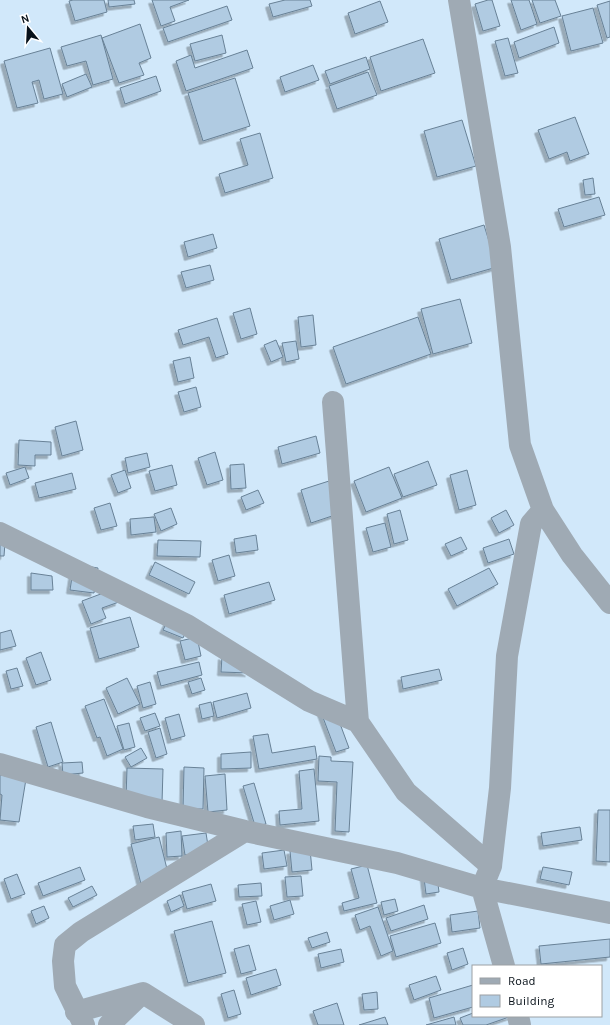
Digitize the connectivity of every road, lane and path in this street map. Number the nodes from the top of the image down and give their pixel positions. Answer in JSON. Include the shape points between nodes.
{"nodes":[{"id":1,"x":459,"y":0,"type":"edge"},
{"id":2,"x":333,"y":402,"type":"dead end"},
{"id":3,"x":543,"y":510,"type":"junction"},
{"id":4,"x":0,"y":533,"type":"edge"},
{"id":5,"x":610,"y":603,"type":"edge"},
{"id":6,"x":358,"y":722,"type":"junction"},
{"id":7,"x":0,"y":764,"type":"edge"},
{"id":8,"x":245,"y":831,"type":"junction"},
{"id":9,"x":490,"y":866,"type":"junction"},
{"id":10,"x":482,"y":888,"type":"junction"},
{"id":11,"x":610,"y":913,"type":"edge"},
{"id":12,"x":504,"y":965,"type":"edge"},
{"id":13,"x":143,"y":993,"type":"junction"},
{"id":14,"x":80,"y":1018,"type":"edge"},
{"id":15,"x":108,"y":1025,"type":"edge"},
{"id":16,"x":194,"y":1025,"type":"edge"}],
"edges":[{"from":1,"to":3,"type":"street","via":[[500,247],[520,445]]},
{"from":2,"to":6,"type":"street"},
{"from":3,"to":5,"type":"street","via":[[572,555]]},
{"from":3,"to":9,"type":"street","via":[[531,524],[507,656],[500,788]]},
{"from":4,"to":6,"type":"street","via":[[187,625],[309,701]]},
{"from":6,"to":9,"type":"street","via":[[406,792]]},
{"from":7,"to":8,"type":"street","via":[[147,807]]},
{"from":8,"to":10,"type":"street","via":[[396,863]]},
{"from":8,"to":14,"type":"street","via":[[81,932],[65,945],[65,986]]},
{"from":9,"to":10,"type":"street"},
{"from":10,"to":11,"type":"street"},
{"from":10,"to":12,"type":"street"},
{"from":13,"to":14,"type":"street"},
{"from":13,"to":15,"type":"street"},
{"from":13,"to":16,"type":"street"}]}
